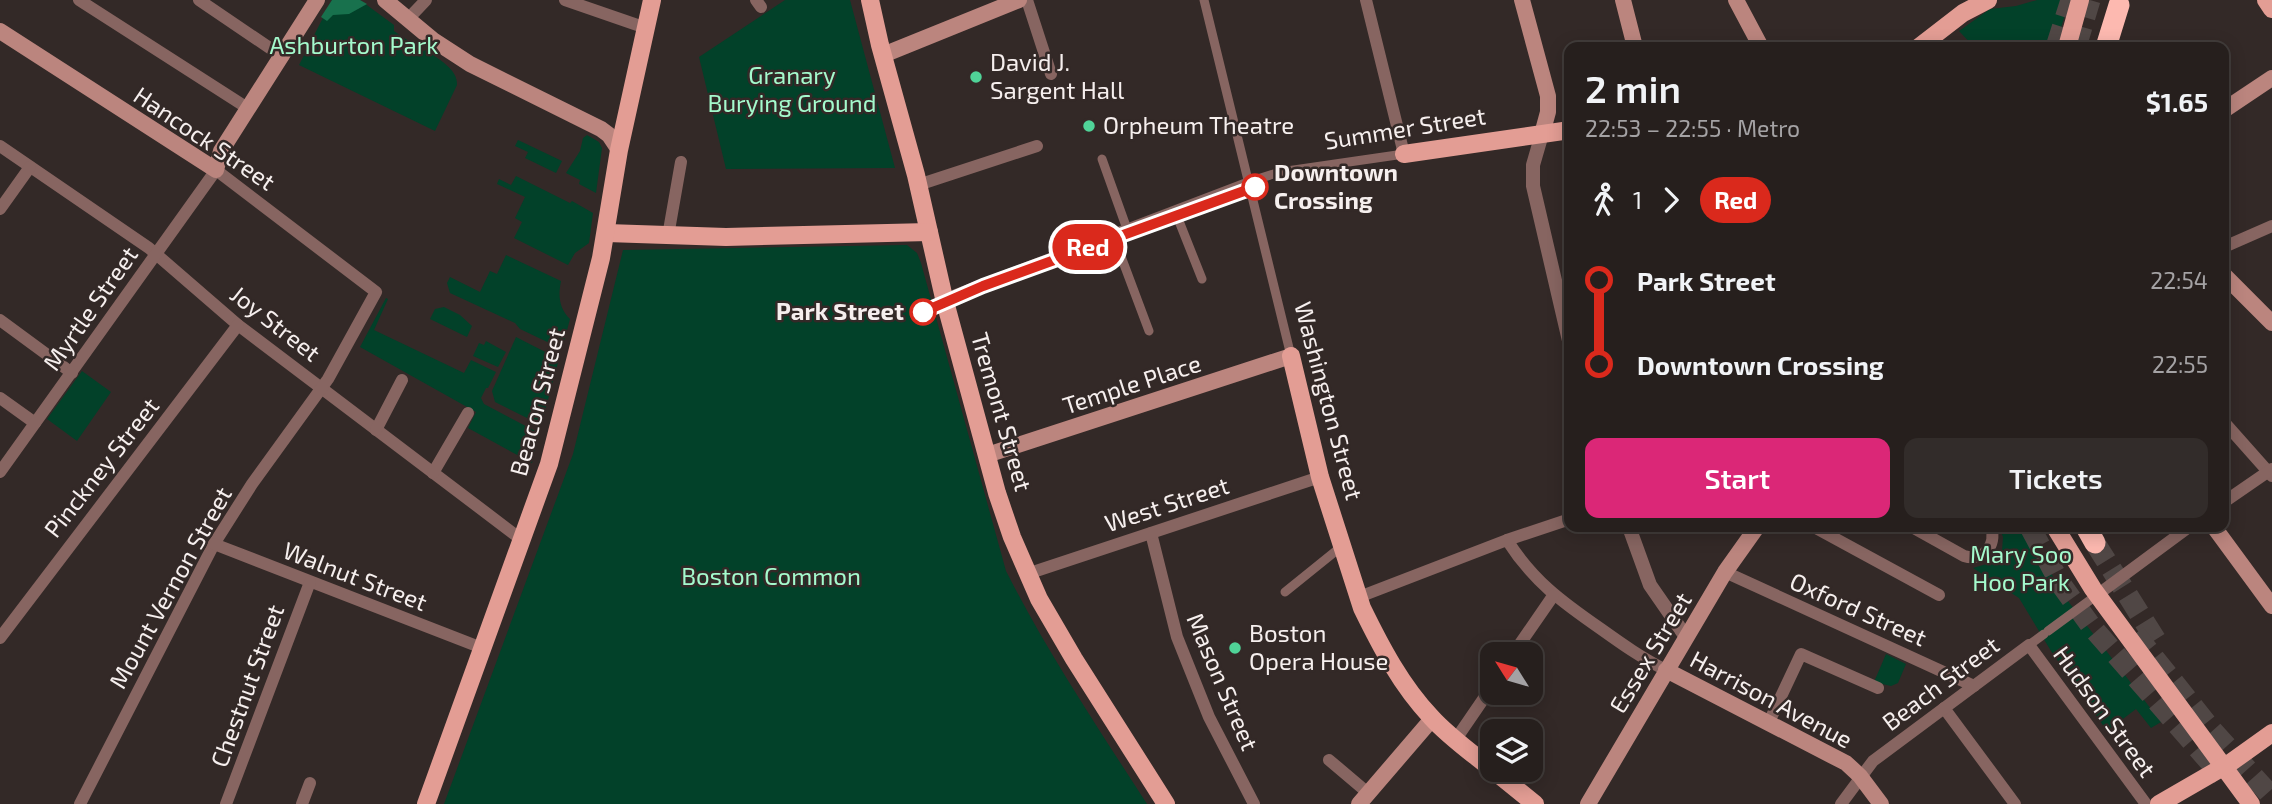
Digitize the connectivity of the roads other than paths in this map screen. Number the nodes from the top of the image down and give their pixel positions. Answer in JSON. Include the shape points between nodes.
{"nodes":[{"id":1,"x":79,"y":0,"type":"edge"},
{"id":2,"x":198,"y":0,"type":"edge"},
{"id":3,"x":317,"y":0,"type":"edge"},
{"id":4,"x":385,"y":0,"type":"edge"},
{"id":5,"x":426,"y":0,"type":"edge"},
{"id":6,"x":565,"y":0,"type":"edge"},
{"id":7,"x":652,"y":0,"type":"edge"},
{"id":8,"x":1019,"y":0,"type":"edge"},
{"id":9,"x":1027,"y":0,"type":"edge"},
{"id":10,"x":1204,"y":0,"type":"edge"},
{"id":11,"x":1366,"y":0,"type":"edge"},
{"id":12,"x":1522,"y":0,"type":"edge"},
{"id":13,"x":1623,"y":0,"type":"edge"},
{"id":14,"x":1736,"y":0,"type":"edge"},
{"id":15,"x":2080,"y":0,"type":"edge"},
{"id":16,"x":2266,"y":0,"type":"edge"},
{"id":17,"x":874,"y":1,"type":"edge"},
{"id":18,"x":1977,"y":2,"type":"edge"},
{"id":19,"x":2119,"y":5,"type":"dead end"},
{"id":20,"x":2272,"y":9,"type":"edge"},
{"id":21,"x":408,"y":19,"type":"junction"},
{"id":22,"x":646,"y":28,"type":"junction"},
{"id":23,"x":0,"y":31,"type":"edge"},
{"id":24,"x":1635,"y":42,"type":"edge"},
{"id":25,"x":1758,"y":42,"type":"edge"},
{"id":26,"x":1925,"y":42,"type":"edge"},
{"id":27,"x":2068,"y":42,"type":"edge"},
{"id":28,"x":2108,"y":42,"type":"edge"},
{"id":29,"x":883,"y":55,"type":"junction"},
{"id":30,"x":283,"y":57,"type":"junction"},
{"id":31,"x":1051,"y":74,"type":"dead end"},
{"id":32,"x":2272,"y":78,"type":"edge"},
{"id":33,"x":2229,"y":107,"type":"edge"},
{"id":34,"x":249,"y":109,"type":"junction"},
{"id":35,"x":1564,"y":131,"type":"edge"},
{"id":36,"x":1542,"y":134,"type":"junction"},
{"id":37,"x":0,"y":146,"type":"edge"},
{"id":38,"x":1037,"y":146,"type":"dead end"},
{"id":39,"x":619,"y":150,"type":"junction"},
{"id":40,"x":1404,"y":154,"type":"junction"},
{"id":41,"x":1102,"y":159,"type":"dead end"},
{"id":42,"x":681,"y":162,"type":"dead end"},
{"id":43,"x":30,"y":167,"type":"junction"},
{"id":44,"x":216,"y":170,"type":"junction"},
{"id":45,"x":1248,"y":182,"type":"junction"},
{"id":46,"x":918,"y":185,"type":"junction"},
{"id":47,"x":0,"y":209,"type":"edge"},
{"id":48,"x":1175,"y":211,"type":"junction"},
{"id":49,"x":2272,"y":226,"type":"edge"},
{"id":50,"x":1127,"y":229,"type":"junction"},
{"id":51,"x":929,"y":232,"type":"junction"},
{"id":52,"x":607,"y":233,"type":"junction"},
{"id":53,"x":1113,"y":235,"type":"junction"},
{"id":54,"x":668,"y":236,"type":"junction"},
{"id":55,"x":2229,"y":245,"type":"edge"},
{"id":56,"x":156,"y":254,"type":"junction"},
{"id":57,"x":1202,"y":279,"type":"dead end"},
{"id":58,"x":2229,"y":280,"type":"edge"},
{"id":59,"x":376,"y":292,"type":"joint"},
{"id":60,"x":944,"y":298,"type":"junction"},
{"id":61,"x":1564,"y":319,"type":"edge"},
{"id":62,"x":0,"y":320,"type":"edge"},
{"id":63,"x":2272,"y":323,"type":"edge"},
{"id":64,"x":238,"y":324,"type":"junction"},
{"id":65,"x":1149,"y":331,"type":"dead end"},
{"id":66,"x":1291,"y":356,"type":"junction"},
{"id":67,"x":72,"y":373,"type":"junction"},
{"id":68,"x":402,"y":380,"type":"dead end"},
{"id":69,"x":323,"y":387,"type":"junction"},
{"id":70,"x":0,"y":398,"type":"edge"},
{"id":71,"x":468,"y":412,"type":"dead end"},
{"id":72,"x":35,"y":424,"type":"junction"},
{"id":73,"x":2229,"y":427,"type":"edge"},
{"id":74,"x":376,"y":430,"type":"junction"},
{"id":75,"x":987,"y":455,"type":"junction"},
{"id":76,"x":0,"y":472,"type":"edge"},
{"id":77,"x":2271,"y":472,"type":"edge"},
{"id":78,"x":433,"y":473,"type":"junction"},
{"id":79,"x":1320,"y":478,"type":"junction"},
{"id":80,"x":2229,"y":499,"type":"edge"},
{"id":81,"x":1564,"y":521,"type":"edge"},
{"id":82,"x":1631,"y":532,"type":"edge"},
{"id":83,"x":1753,"y":532,"type":"edge"},
{"id":84,"x":1823,"y":532,"type":"edge"},
{"id":85,"x":1921,"y":532,"type":"edge"},
{"id":86,"x":1992,"y":532,"type":"edge"},
{"id":87,"x":2058,"y":532,"type":"edge"},
{"id":88,"x":2182,"y":532,"type":"edge"},
{"id":89,"x":2218,"y":532,"type":"edge"},
{"id":90,"x":1151,"y":533,"type":"junction"},
{"id":91,"x":522,"y":540,"type":"junction"},
{"id":92,"x":1507,"y":540,"type":"junction"},
{"id":93,"x":214,"y":544,"type":"junction"},
{"id":94,"x":1342,"y":546,"type":"junction"},
{"id":95,"x":1725,"y":572,"type":"junction"},
{"id":96,"x":1027,"y":574,"type":"junction"},
{"id":97,"x":310,"y":582,"type":"junction"},
{"id":98,"x":1285,"y":592,"type":"dead end"},
{"id":99,"x":1940,"y":595,"type":"dead end"},
{"id":100,"x":2097,"y":595,"type":"junction"},
{"id":101,"x":1553,"y":596,"type":"junction"},
{"id":102,"x":1359,"y":597,"type":"junction"},
{"id":103,"x":2272,"y":606,"type":"edge"},
{"id":104,"x":1686,"y":637,"type":"junction"},
{"id":105,"x":0,"y":638,"type":"edge"},
{"id":106,"x":1521,"y":642,"type":"edge"},
{"id":107,"x":2029,"y":645,"type":"junction"},
{"id":108,"x":482,"y":648,"type":"junction"},
{"id":109,"x":1666,"y":670,"type":"junction"},
{"id":110,"x":1974,"y":686,"type":"junction"},
{"id":111,"x":1878,"y":688,"type":"dead end"},
{"id":112,"x":1480,"y":704,"type":"edge"},
{"id":113,"x":1944,"y":708,"type":"junction"},
{"id":114,"x":1432,"y":719,"type":"junction"},
{"id":115,"x":1769,"y":722,"type":"junction"},
{"id":116,"x":2272,"y":733,"type":"edge"},
{"id":117,"x":1456,"y":739,"type":"junction"},
{"id":118,"x":1480,"y":759,"type":"edge"},
{"id":119,"x":1329,"y":760,"type":"dead end"},
{"id":120,"x":2223,"y":767,"type":"junction"},
{"id":121,"x":1860,"y":776,"type":"junction"},
{"id":122,"x":1508,"y":782,"type":"edge"},
{"id":123,"x":310,"y":783,"type":"dead end"},
{"id":124,"x":1363,"y":799,"type":"edge"},
{"id":125,"x":80,"y":804,"type":"edge"},
{"id":126,"x":226,"y":804,"type":"edge"},
{"id":127,"x":302,"y":804,"type":"edge"},
{"id":128,"x":426,"y":804,"type":"edge"},
{"id":129,"x":1166,"y":804,"type":"edge"},
{"id":130,"x":1254,"y":804,"type":"edge"},
{"id":131,"x":1535,"y":804,"type":"edge"},
{"id":132,"x":1588,"y":804,"type":"edge"},
{"id":133,"x":1841,"y":804,"type":"edge"},
{"id":134,"x":1881,"y":804,"type":"edge"},
{"id":135,"x":2015,"y":804,"type":"edge"},
{"id":136,"x":2146,"y":804,"type":"edge"},
{"id":137,"x":2160,"y":804,"type":"edge"},
{"id":138,"x":2251,"y":804,"type":"edge"}],
"edges":[{"from":1,"to":34,"type":"street"},
{"from":2,"to":30,"type":"street"},
{"from":3,"to":30,"type":"main road"},
{"from":4,"to":21,"type":"main road"},
{"from":5,"to":21,"type":"street"},
{"from":6,"to":22,"type":"street"},
{"from":7,"to":22,"type":"main road","name":"Beacon Street"},
{"from":8,"to":29,"type":"main road"},
{"from":9,"to":31,"type":"street"},
{"from":10,"to":45,"type":"street","name":"Washington Street"},
{"from":11,"to":40,"type":"street"},
{"from":12,"to":36,"type":"main road","via":[[1548,96]]},
{"from":13,"to":24,"type":"main road"},
{"from":14,"to":25,"type":"main road"},
{"from":15,"to":27,"type":"main road"},
{"from":16,"to":20,"type":"main road"},
{"from":17,"to":29,"type":"main road","name":"Tremont Street"},
{"from":18,"to":26,"type":"main road"},
{"from":19,"to":28,"type":"highway"},
{"from":21,"to":39,"type":"main road","via":[[470,64],[601,129]]},
{"from":22,"to":39,"type":"main road","name":"Beacon Street"},
{"from":23,"to":44,"type":"main road","name":"Hancock Street"},
{"from":29,"to":46,"type":"main road","name":"Tremont Street"},
{"from":30,"to":34,"type":"main road"},
{"from":32,"to":33,"type":"main road"},
{"from":34,"to":44,"type":"main road","via":[[221,151]]},
{"from":35,"to":36,"type":"main road","name":"Summer Street"},
{"from":36,"to":40,"type":"main road","name":"Summer Street"},
{"from":36,"to":61,"type":"street","via":[[1533,165],[1533,186]]},
{"from":37,"to":43,"type":"street","name":"Joy Street"},
{"from":38,"to":46,"type":"street"},
{"from":39,"to":52,"type":"main road","name":"Beacon Street"},
{"from":40,"to":45,"type":"street","name":"Summer Street","via":[[1280,172]]},
{"from":41,"to":50,"type":"street"},
{"from":42,"to":54,"type":"street"},
{"from":43,"to":47,"type":"street"},
{"from":43,"to":56,"type":"street","name":"Joy Street"},
{"from":44,"to":56,"type":"street","name":"Myrtle Street"},
{"from":44,"to":59,"type":"street","name":"Hancock Street"},
{"from":45,"to":48,"type":"street","name":"Summer Street"},
{"from":45,"to":66,"type":"street","name":"Washington Street"},
{"from":46,"to":51,"type":"main road","name":"Tremont Street"},
{"from":48,"to":50,"type":"street","name":"Summer Street"},
{"from":48,"to":57,"type":"street"},
{"from":49,"to":55,"type":"street"},
{"from":50,"to":53,"type":"street","name":"Summer Street"},
{"from":51,"to":54,"type":"main road"},
{"from":51,"to":60,"type":"main road","name":"Tremont Street"},
{"from":52,"to":54,"type":"main road"},
{"from":52,"to":91,"type":"main road","name":"Beacon Street","via":[[549,464]]},
{"from":53,"to":60,"type":"street","name":"Summer Street"},
{"from":53,"to":65,"type":"street"},
{"from":56,"to":64,"type":"street","name":"Joy Street"},
{"from":56,"to":67,"type":"street","name":"Myrtle Street"},
{"from":58,"to":63,"type":"main road"},
{"from":59,"to":69,"type":"street","name":"Mount Vernon Street"},
{"from":60,"to":75,"type":"main road","name":"Tremont Street"},
{"from":62,"to":67,"type":"street"},
{"from":64,"to":69,"type":"street","name":"Joy Street"},
{"from":64,"to":105,"type":"street","name":"Pinckney Street"},
{"from":66,"to":75,"type":"main road","name":"Temple Place"},
{"from":66,"to":79,"type":"main road","name":"Washington Street"},
{"from":67,"to":72,"type":"street","name":"Myrtle Street"},
{"from":68,"to":74,"type":"street"},
{"from":69,"to":74,"type":"street","name":"Joy Street"},
{"from":69,"to":93,"type":"street","name":"Mount Vernon Street"},
{"from":70,"to":72,"type":"street"},
{"from":71,"to":78,"type":"street"},
{"from":72,"to":76,"type":"street","name":"Myrtle Street"},
{"from":73,"to":77,"type":"street"},
{"from":74,"to":78,"type":"street","name":"Joy Street"},
{"from":75,"to":96,"type":"main road","name":"Tremont Street"},
{"from":77,"to":80,"type":"street"},
{"from":78,"to":91,"type":"street","name":"Joy Street"},
{"from":79,"to":90,"type":"street","name":"West Street"},
{"from":79,"to":94,"type":"main road","name":"Washington Street"},
{"from":81,"to":92,"type":"street"},
{"from":82,"to":104,"type":"street","via":[[1650,585]]},
{"from":83,"to":95,"type":"main road","name":"Essex Street"},
{"from":84,"to":99,"type":"street"},
{"from":85,"to":86,"type":"street","via":[[1967,557],[1980,556],[1990,547]]},
{"from":87,"to":100,"type":"main road"},
{"from":88,"to":100,"type":"street","name":"Beach Street"},
{"from":89,"to":103,"type":"main road"},
{"from":90,"to":96,"type":"street","name":"West Street"},
{"from":90,"to":130,"type":"street","name":"Mason Street","via":[[1177,637],[1209,717]]},
{"from":91,"to":108,"type":"main road","name":"Beacon Street"},
{"from":92,"to":101,"type":"street"},
{"from":92,"to":102,"type":"street"},
{"from":93,"to":97,"type":"street","name":"Walnut Street"},
{"from":93,"to":125,"type":"street","name":"Mount Vernon Street"},
{"from":94,"to":98,"type":"street"},
{"from":94,"to":102,"type":"main road","name":"Washington Street"},
{"from":95,"to":104,"type":"main road","name":"Essex Street"},
{"from":95,"to":110,"type":"street","name":"Oxford Street"},
{"from":96,"to":129,"type":"main road","name":"Tremont Street","via":[[1073,659]]},
{"from":97,"to":108,"type":"street","name":"Walnut Street"},
{"from":97,"to":126,"type":"street","name":"Chestnut Street"},
{"from":100,"to":107,"type":"street","name":"Beach Street"},
{"from":100,"to":120,"type":"main road"},
{"from":101,"to":106,"type":"street"},
{"from":101,"to":109,"type":"street"},
{"from":102,"to":114,"type":"main road","name":"Washington Street","via":[[1398,676]]},
{"from":104,"to":109,"type":"main road","name":"Essex Street"},
{"from":107,"to":110,"type":"street","name":"Beach Street"},
{"from":107,"to":136,"type":"street","name":"Hudson Street"},
{"from":108,"to":128,"type":"main road","name":"Beacon Street"},
{"from":109,"to":115,"type":"main road","name":"Harrison Avenue"},
{"from":109,"to":132,"type":"main road","name":"Essex Street"},
{"from":110,"to":113,"type":"street","name":"Beach Street"},
{"from":111,"to":115,"type":"street","via":[[1801,654]]},
{"from":112,"to":117,"type":"street"},
{"from":113,"to":121,"type":"street","name":"Beach Street"},
{"from":113,"to":135,"type":"street"},
{"from":114,"to":117,"type":"main road","name":"Washington Street"},
{"from":114,"to":124,"type":"main road"},
{"from":115,"to":121,"type":"main road","name":"Harrison Avenue","via":[[1846,763]]},
{"from":116,"to":120,"type":"main road"},
{"from":117,"to":118,"type":"main road","name":"Washington Street"},
{"from":119,"to":124,"type":"street"},
{"from":120,"to":137,"type":"main road"},
{"from":120,"to":138,"type":"main road"},
{"from":121,"to":133,"type":"street","name":"Beach Street"},
{"from":121,"to":134,"type":"main road","name":"Harrison Avenue"},
{"from":122,"to":131,"type":"main road","name":"Washington Street"},
{"from":123,"to":127,"type":"street"}]}
